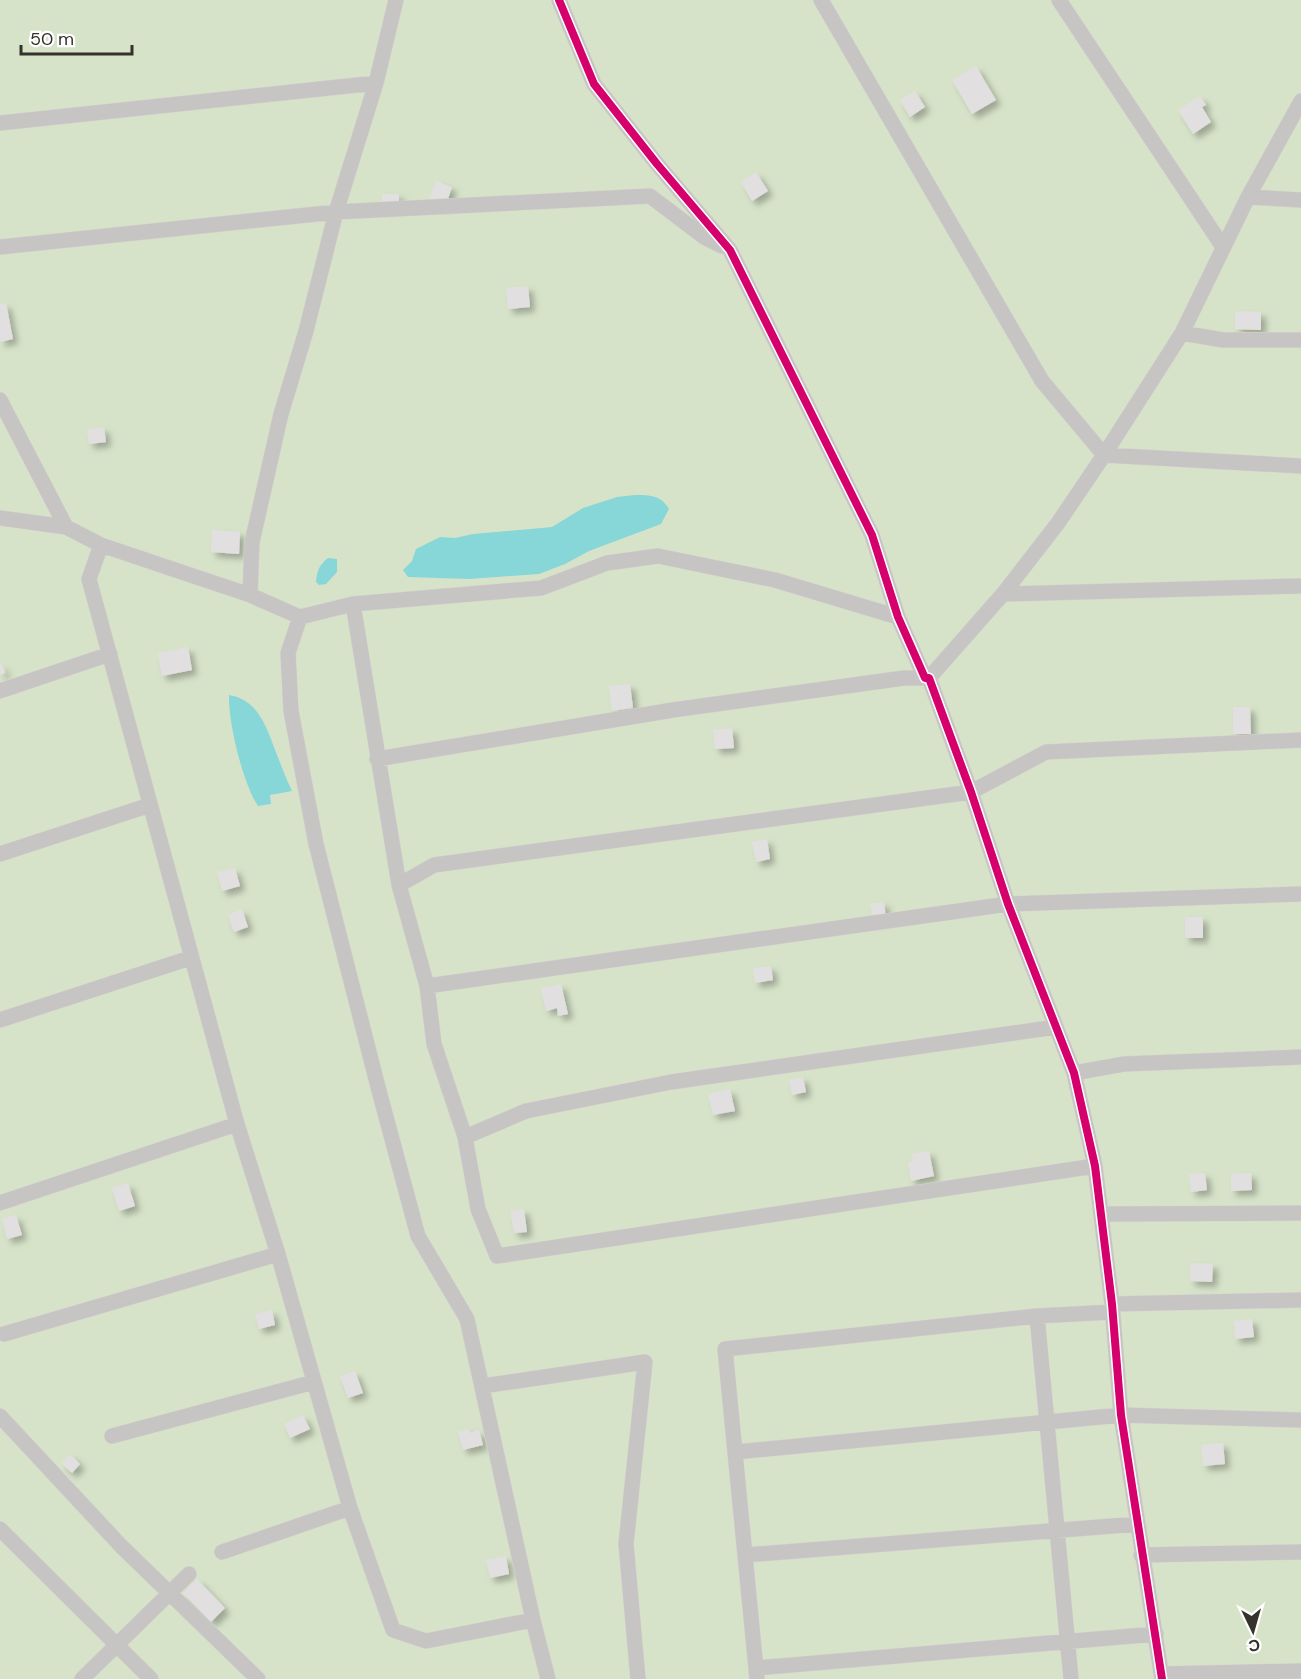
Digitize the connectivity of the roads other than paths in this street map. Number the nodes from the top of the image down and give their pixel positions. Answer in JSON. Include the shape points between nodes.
{"nodes":[{"id":1,"x":396,"y":0,"type":"edge"},
{"id":2,"x":559,"y":0,"type":"edge"},
{"id":3,"x":821,"y":0,"type":"edge"},
{"id":4,"x":1059,"y":0,"type":"edge"},
{"id":5,"x":376,"y":83,"type":"junction"},
{"id":6,"x":1301,"y":101,"type":"edge"},
{"id":7,"x":0,"y":123,"type":"edge"},
{"id":8,"x":1248,"y":197,"type":"junction"},
{"id":9,"x":1301,"y":200,"type":"edge"},
{"id":10,"x":336,"y":212,"type":"junction"},
{"id":11,"x":0,"y":247,"type":"edge"},
{"id":12,"x":1223,"y":247,"type":"junction"},
{"id":13,"x":730,"y":250,"type":"junction"},
{"id":14,"x":1182,"y":333,"type":"junction"},
{"id":15,"x":1301,"y":340,"type":"edge"},
{"id":16,"x":0,"y":399,"type":"edge"},
{"id":17,"x":1104,"y":455,"type":"junction"},
{"id":18,"x":1301,"y":466,"type":"edge"},
{"id":19,"x":0,"y":518,"type":"edge"},
{"id":20,"x":66,"y":527,"type":"junction"},
{"id":21,"x":101,"y":545,"type":"junction"},
{"id":22,"x":1301,"y":586,"type":"edge"},
{"id":23,"x":1004,"y":594,"type":"junction"},
{"id":24,"x":250,"y":595,"type":"junction"},
{"id":25,"x":353,"y":604,"type":"junction"},
{"id":26,"x":300,"y":617,"type":"junction"},
{"id":27,"x":898,"y":617,"type":"junction"},
{"id":28,"x":110,"y":654,"type":"junction"},
{"id":29,"x":927,"y":678,"type":"junction"},
{"id":30,"x":0,"y":691,"type":"edge"},
{"id":31,"x":1301,"y":740,"type":"edge"},
{"id":32,"x":377,"y":759,"type":"junction"},
{"id":33,"x":971,"y":792,"type":"junction"},
{"id":34,"x":150,"y":805,"type":"junction"},
{"id":35,"x":0,"y":854,"type":"edge"},
{"id":36,"x":399,"y":885,"type":"junction"},
{"id":37,"x":1301,"y":894,"type":"edge"},
{"id":38,"x":1008,"y":904,"type":"junction"},
{"id":39,"x":190,"y":957,"type":"junction"},
{"id":40,"x":427,"y":986,"type":"junction"},
{"id":41,"x":0,"y":1020,"type":"edge"},
{"id":42,"x":1056,"y":1028,"type":"junction"},
{"id":43,"x":1301,"y":1057,"type":"edge"},
{"id":44,"x":1074,"y":1073,"type":"junction"},
{"id":45,"x":237,"y":1124,"type":"junction"},
{"id":46,"x":465,"y":1137,"type":"junction"},
{"id":47,"x":1095,"y":1166,"type":"junction"},
{"id":48,"x":0,"y":1203,"type":"edge"},
{"id":49,"x":1301,"y":1213,"type":"edge"},
{"id":50,"x":1101,"y":1214,"type":"junction"},
{"id":51,"x":278,"y":1254,"type":"junction"},
{"id":52,"x":1301,"y":1300,"type":"edge"},
{"id":53,"x":1112,"y":1308,"type":"junction"},
{"id":54,"x":1037,"y":1316,"type":"junction"},
{"id":55,"x":4,"y":1334,"type":"dead end"},
{"id":56,"x":314,"y":1382,"type":"junction"},
{"id":57,"x":483,"y":1386,"type":"junction"},
{"id":58,"x":1121,"y":1415,"type":"junction"},
{"id":59,"x":0,"y":1416,"type":"edge"},
{"id":60,"x":1301,"y":1420,"type":"edge"},
{"id":61,"x":1047,"y":1422,"type":"junction"},
{"id":62,"x":112,"y":1436,"type":"dead end"},
{"id":63,"x":735,"y":1452,"type":"junction"},
{"id":64,"x":350,"y":1508,"type":"junction"},
{"id":65,"x":1138,"y":1524,"type":"junction"},
{"id":66,"x":0,"y":1529,"type":"edge"},
{"id":67,"x":1057,"y":1531,"type":"junction"},
{"id":68,"x":222,"y":1552,"type":"dead end"},
{"id":69,"x":1301,"y":1552,"type":"edge"},
{"id":70,"x":745,"y":1555,"type":"junction"},
{"id":71,"x":1142,"y":1555,"type":"junction"},
{"id":72,"x":189,"y":1574,"type":"dead end"},
{"id":73,"x":169,"y":1593,"type":"junction"},
{"id":74,"x":533,"y":1620,"type":"junction"},
{"id":75,"x":1156,"y":1634,"type":"junction"},
{"id":76,"x":1067,"y":1641,"type":"junction"},
{"id":77,"x":117,"y":1645,"type":"junction"},
{"id":78,"x":1301,"y":1671,"type":"edge"},
{"id":79,"x":757,"y":1674,"type":"edge"},
{"id":80,"x":1162,"y":1677,"type":"edge"},
{"id":81,"x":82,"y":1679,"type":"edge"},
{"id":82,"x":151,"y":1679,"type":"edge"},
{"id":83,"x":258,"y":1679,"type":"edge"},
{"id":84,"x":548,"y":1679,"type":"edge"},
{"id":85,"x":638,"y":1679,"type":"edge"},
{"id":86,"x":1071,"y":1679,"type":"edge"}],
"edges":[{"from":1,"to":5,"type":"street"},
{"from":2,"to":13,"type":"street","via":[[594,84]]},
{"from":3,"to":17,"type":"street","via":[[1042,381]]},
{"from":4,"to":12,"type":"street"},
{"from":5,"to":7,"type":"street"},
{"from":5,"to":10,"type":"street"},
{"from":6,"to":8,"type":"street"},
{"from":8,"to":9,"type":"street"},
{"from":8,"to":12,"type":"street"},
{"from":10,"to":11,"type":"street"},
{"from":10,"to":13,"type":"street","via":[[650,196],[704,237]]},
{"from":10,"to":24,"type":"street","via":[[281,414],[252,542]]},
{"from":12,"to":14,"type":"street"},
{"from":13,"to":27,"type":"street","via":[[872,536]]},
{"from":14,"to":15,"type":"street","via":[[1223,340]]},
{"from":14,"to":17,"type":"street"},
{"from":16,"to":20,"type":"street"},
{"from":17,"to":18,"type":"street"},
{"from":17,"to":23,"type":"street"},
{"from":19,"to":20,"type":"street"},
{"from":20,"to":21,"type":"street"},
{"from":21,"to":24,"type":"street"},
{"from":21,"to":28,"type":"street","via":[[89,579]]},
{"from":22,"to":23,"type":"street"},
{"from":23,"to":29,"type":"street"},
{"from":24,"to":26,"type":"street"},
{"from":25,"to":26,"type":"street"},
{"from":25,"to":27,"type":"street","via":[[542,588],[607,563],[658,556],[775,580]]},
{"from":25,"to":32,"type":"street"},
{"from":26,"to":57,"type":"street","via":[[288,653],[291,711],[316,844],[418,1236],[467,1319]]},
{"from":27,"to":29,"type":"street"},
{"from":28,"to":30,"type":"street"},
{"from":28,"to":34,"type":"street"},
{"from":29,"to":32,"type":"street","via":[[673,710]]},
{"from":29,"to":33,"type":"street"},
{"from":31,"to":33,"type":"street","via":[[1046,752]]},
{"from":32,"to":36,"type":"street"},
{"from":33,"to":36,"type":"street","via":[[434,865]]},
{"from":33,"to":38,"type":"street"},
{"from":34,"to":35,"type":"street"},
{"from":34,"to":39,"type":"street"},
{"from":36,"to":40,"type":"street"},
{"from":37,"to":38,"type":"street"},
{"from":38,"to":40,"type":"street"},
{"from":38,"to":42,"type":"street"},
{"from":39,"to":41,"type":"street"},
{"from":39,"to":45,"type":"street"},
{"from":40,"to":46,"type":"street","via":[[434,1044]]},
{"from":42,"to":44,"type":"street"},
{"from":42,"to":46,"type":"street","via":[[671,1082],[526,1111]]},
{"from":43,"to":44,"type":"street","via":[[1124,1064]]},
{"from":44,"to":47,"type":"street"},
{"from":45,"to":48,"type":"street"},
{"from":45,"to":51,"type":"street"},
{"from":46,"to":47,"type":"street","via":[[478,1209],[497,1256]]},
{"from":47,"to":50,"type":"street"},
{"from":49,"to":50,"type":"street"},
{"from":50,"to":53,"type":"street"},
{"from":51,"to":55,"type":"street"},
{"from":51,"to":56,"type":"street"},
{"from":52,"to":53,"type":"street"},
{"from":53,"to":54,"type":"street"},
{"from":53,"to":58,"type":"street"},
{"from":54,"to":61,"type":"street"},
{"from":54,"to":63,"type":"street","via":[[725,1349]]},
{"from":56,"to":62,"type":"street"},
{"from":56,"to":64,"type":"street"},
{"from":57,"to":74,"type":"street"},
{"from":57,"to":85,"type":"street","via":[[645,1362],[626,1544]]},
{"from":58,"to":60,"type":"street"},
{"from":58,"to":61,"type":"street"},
{"from":58,"to":65,"type":"street"},
{"from":59,"to":73,"type":"street"},
{"from":61,"to":63,"type":"street"},
{"from":61,"to":67,"type":"street"},
{"from":63,"to":70,"type":"street"},
{"from":64,"to":68,"type":"street"},
{"from":64,"to":74,"type":"street","via":[[393,1630],[426,1641]]},
{"from":65,"to":67,"type":"street"},
{"from":65,"to":71,"type":"street"},
{"from":66,"to":77,"type":"street"},
{"from":67,"to":70,"type":"street"},
{"from":67,"to":76,"type":"street"},
{"from":69,"to":71,"type":"street"},
{"from":70,"to":79,"type":"street"},
{"from":71,"to":75,"type":"street"},
{"from":72,"to":73,"type":"street"},
{"from":73,"to":77,"type":"street"},
{"from":73,"to":83,"type":"street"},
{"from":74,"to":84,"type":"street"},
{"from":75,"to":76,"type":"street"},
{"from":75,"to":80,"type":"street"},
{"from":76,"to":79,"type":"street"},
{"from":76,"to":86,"type":"street"},
{"from":77,"to":81,"type":"street"},
{"from":77,"to":82,"type":"street"},
{"from":78,"to":80,"type":"street"}]}
